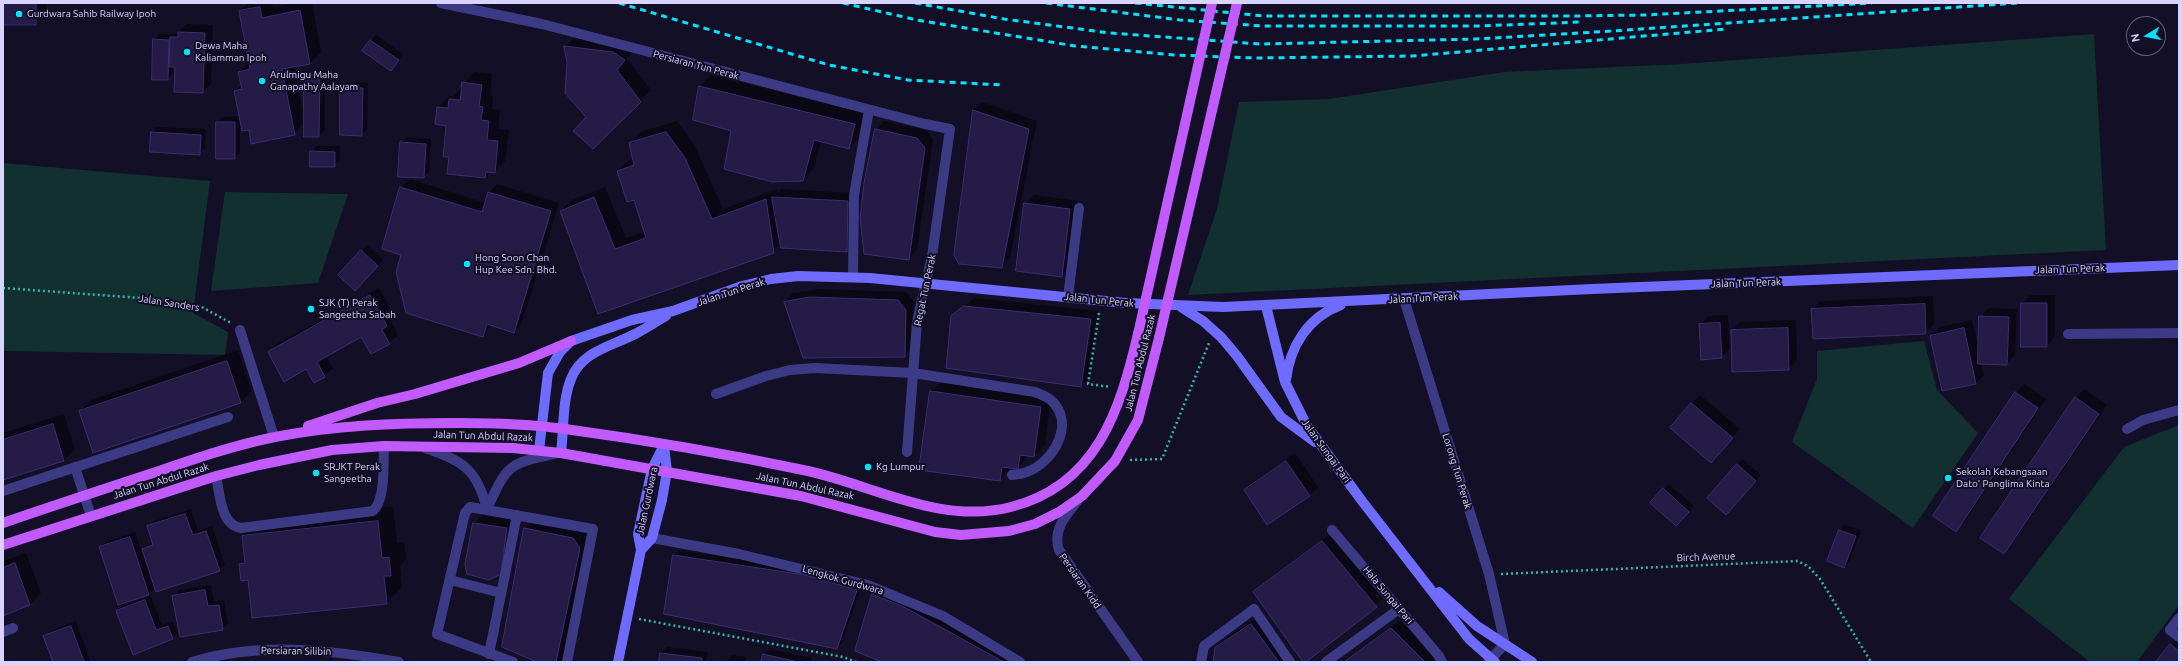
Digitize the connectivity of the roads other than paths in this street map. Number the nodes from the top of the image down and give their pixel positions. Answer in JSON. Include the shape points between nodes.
{"nodes":[{"id":1,"x":441,"y":3,"type":"edge"},
{"id":2,"x":1212,"y":3,"type":"edge"},
{"id":3,"x":1237,"y":3,"type":"edge"},
{"id":4,"x":869,"y":110,"type":"junction"},
{"id":5,"x":950,"y":129,"type":"joint"},
{"id":6,"x":1079,"y":208,"type":"dead end"},
{"id":7,"x":2179,"y":265,"type":"edge"},
{"id":8,"x":853,"y":277,"type":"junction"},
{"id":9,"x":926,"y":282,"type":"junction"},
{"id":10,"x":1068,"y":297,"type":"junction"},
{"id":11,"x":1404,"y":299,"type":"junction"},
{"id":12,"x":1349,"y":302,"type":"junction"},
{"id":13,"x":1266,"y":306,"type":"junction"},
{"id":14,"x":1180,"y":307,"type":"junction"},
{"id":15,"x":673,"y":311,"type":"junction"},
{"id":16,"x":240,"y":330,"type":"road end"},
{"id":17,"x":2179,"y":333,"type":"edge"},
{"id":18,"x":2068,"y":334,"type":"dead end"},
{"id":19,"x":571,"y":341,"type":"junction"},
{"id":20,"x":913,"y":373,"type":"junction"},
{"id":21,"x":1285,"y":382,"type":"junction"},
{"id":22,"x":716,"y":394,"type":"dead end"},
{"id":23,"x":2179,"y":410,"type":"edge"},
{"id":24,"x":228,"y":417,"type":"dead end"},
{"id":25,"x":542,"y":426,"type":"junction"},
{"id":26,"x":564,"y":428,"type":"junction"},
{"id":27,"x":2128,"y":429,"type":"dead end"},
{"id":28,"x":274,"y":437,"type":"junction"},
{"id":29,"x":664,"y":445,"type":"junction"},
{"id":30,"x":384,"y":446,"type":"junction"},
{"id":31,"x":420,"y":446,"type":"junction"},
{"id":32,"x":539,"y":450,"type":"junction"},
{"id":33,"x":1326,"y":450,"type":"junction"},
{"id":34,"x":907,"y":452,"type":"dead end"},
{"id":35,"x":561,"y":453,"type":"junction"},
{"id":36,"x":75,"y":466,"type":"junction"},
{"id":37,"x":652,"y":469,"type":"junction"},
{"id":38,"x":667,"y":471,"type":"junction"},
{"id":39,"x":1012,"y":475,"type":"dead end"},
{"id":40,"x":216,"y":476,"type":"junction"},
{"id":41,"x":3,"y":491,"type":"edge"},
{"id":42,"x":84,"y":496,"type":"junction"},
{"id":43,"x":1082,"y":496,"type":"junction"},
{"id":44,"x":487,"y":509,"type":"junction"},
{"id":45,"x":517,"y":515,"type":"junction"},
{"id":46,"x":91,"y":516,"type":"junction"},
{"id":47,"x":3,"y":523,"type":"edge"},
{"id":48,"x":1332,"y":530,"type":"dead end"},
{"id":49,"x":652,"y":538,"type":"junction"},
{"id":50,"x":3,"y":545,"type":"edge"},
{"id":51,"x":641,"y":550,"type":"junction"},
{"id":52,"x":1422,"y":577,"type":"junction"},
{"id":53,"x":450,"y":580,"type":"junction"},
{"id":54,"x":501,"y":593,"type":"junction"},
{"id":55,"x":1400,"y":609,"type":"junction"},
{"id":56,"x":2179,"y":618,"type":"edge"},
{"id":57,"x":13,"y":628,"type":"dead end"},
{"id":58,"x":3,"y":632,"type":"edge"},
{"id":59,"x":2179,"y":637,"type":"edge"},
{"id":60,"x":1505,"y":644,"type":"junction"},
{"id":61,"x":489,"y":654,"type":"junction"},
{"id":62,"x":1492,"y":661,"type":"edge"},
{"id":63,"x":192,"y":662,"type":"edge"},
{"id":64,"x":400,"y":662,"type":"edge"},
{"id":65,"x":513,"y":662,"type":"edge"},
{"id":66,"x":567,"y":662,"type":"edge"},
{"id":67,"x":618,"y":662,"type":"edge"},
{"id":68,"x":1020,"y":662,"type":"edge"},
{"id":69,"x":1138,"y":662,"type":"edge"},
{"id":70,"x":1201,"y":662,"type":"edge"},
{"id":71,"x":1290,"y":662,"type":"edge"},
{"id":72,"x":1326,"y":662,"type":"edge"},
{"id":73,"x":1442,"y":662,"type":"edge"},
{"id":74,"x":1532,"y":662,"type":"edge"}],
"edges":[{"from":1,"to":4,"type":"street","name":"Persiaran Tun Perak","via":[[542,24]]},
{"from":2,"to":29,"type":"main road","name":"Jalan Tun Abdul Razak","bridge":true,"via":[[1124,389],[1106,434],[1092,454],[1056,487],[1034,499],[1011,507],[984,512],[959,512],[936,509],[807,471]]},
{"from":3,"to":43,"type":"main road","name":"Jalan Tun Abdul Razak","bridge":true,"via":[[1138,420],[1115,461]]},
{"from":4,"to":5,"type":"street","name":"Persiaran Tun Perak"},
{"from":4,"to":8,"type":"street","via":[[854,195]]},
{"from":5,"to":9,"type":"street","name":"Regat Tun Perak"},
{"from":6,"to":10,"type":"street"},
{"from":7,"to":11,"type":"main road","name":"Jalan Tun Perak"},
{"from":8,"to":9,"type":"main road","name":"Jalan Tun Perak"},
{"from":8,"to":15,"type":"main road","name":"Jalan Tun Perak","via":[[798,276],[771,279],[742,286]]},
{"from":9,"to":10,"type":"main road","name":"Jalan Tun Perak"},
{"from":9,"to":20,"type":"street","name":"Regat Tun Perak","via":[[917,322]]},
{"from":10,"to":14,"type":"main road","name":"Jalan Tun Perak"},
{"from":11,"to":12,"type":"main road","name":"Jalan Tun Perak"},
{"from":11,"to":60,"type":"street","name":"Lorong Tun Perak","via":[[1489,574]]},
{"from":12,"to":13,"type":"main road","name":"Jalan Tun Perak"},
{"from":12,"to":21,"type":"main road","via":[[1330,309],[1300,336],[1291,354]]},
{"from":13,"to":14,"type":"main road","name":"Jalan Tun Perak"},
{"from":13,"to":21,"type":"main road","name":"Jalan Sungai Pari"},
{"from":14,"to":33,"type":"main road","via":[[1214,331],[1237,356],[1281,417]]},
{"from":15,"to":19,"type":"main road","name":"Jalan Tun Perak","via":[[632,320]]},
{"from":15,"to":26,"type":"main road","name":"Jalan Tun Perak","via":[[638,333],[592,354],[583,361],[570,380]]},
{"from":16,"to":28,"type":"street"},
{"from":17,"to":18,"type":"street"},
{"from":19,"to":25,"type":"main road","name":"Jalan Tun Perak","via":[[553,361],[548,373]]},
{"from":19,"to":28,"type":"main road","via":[[519,363],[377,403]]},
{"from":20,"to":22,"type":"street","via":[[823,368],[790,370]]},
{"from":20,"to":34,"type":"street","name":"Regat Tun Perak"},
{"from":20,"to":39,"type":"street","via":[[1034,392],[1051,400],[1063,417],[1062,432],[1055,448],[1043,462],[1027,472]]},
{"from":21,"to":33,"type":"main road","name":"Jalan Sungai Pari","via":[[1299,412]]},
{"from":23,"to":27,"type":"street","via":[[2143,420]]},
{"from":24,"to":36,"type":"street"},
{"from":25,"to":26,"type":"main road","name":"Jalan Tun Abdul Razak"},
{"from":25,"to":28,"type":"main road","name":"Jalan Tun Abdul Razak","via":[[384,423]]},
{"from":25,"to":32,"type":"main road","name":"Jalan Tun Perak"},
{"from":26,"to":29,"type":"main road","name":"Jalan Tun Abdul Razak"},
{"from":26,"to":35,"type":"main road","name":"Jalan Tun Perak"},
{"from":28,"to":42,"type":"main road","name":"Jalan Tun Abdul Razak","via":[[210,454]]},
{"from":29,"to":37,"type":"main road","name":"Jalan Gurdwara"},
{"from":29,"to":38,"type":"main road","name":"Jalan Gurdwara"},
{"from":30,"to":31,"type":"main road","name":"Jalan Tun Abdul Razak"},
{"from":30,"to":40,"type":"main road","name":"Jalan Tun Abdul Razak","via":[[310,454]]},
{"from":30,"to":40,"type":"street","via":[[381,497],[373,511],[234,527],[228,523],[225,516]]},
{"from":31,"to":32,"type":"main road","name":"Jalan Tun Abdul Razak","via":[[486,446]]},
{"from":31,"to":44,"type":"street","via":[[467,466],[482,489]]},
{"from":32,"to":35,"type":"main road","name":"Jalan Tun Abdul Razak"},
{"from":33,"to":52,"type":"main road","name":"Jalan Sungai Pari","via":[[1362,501]]},
{"from":35,"to":37,"type":"main road","name":"Jalan Tun Abdul Razak"},
{"from":35,"to":44,"type":"street","via":[[523,461],[508,469]]},
{"from":36,"to":41,"type":"street"},
{"from":36,"to":42,"type":"street"},
{"from":37,"to":38,"type":"main road","name":"Jalan Tun Abdul Razak"},
{"from":37,"to":51,"type":"main road","name":"Jalan Gurdwara","via":[[638,534]]},
{"from":38,"to":43,"type":"main road","name":"Jalan Tun Abdul Razak","via":[[801,496],[935,532],[961,535],[1009,531],[1034,524],[1059,512]]},
{"from":38,"to":49,"type":"main road","name":"Jalan Gurdwara"},
{"from":40,"to":46,"type":"main road","name":"Jalan Tun Abdul Razak"},
{"from":42,"to":46,"type":"street"},
{"from":42,"to":47,"type":"main road","name":"Jalan Tun Abdul Razak"},
{"from":43,"to":69,"type":"street","name":"Persiaran Kidd","via":[[1059,527],[1057,545],[1061,555]]},
{"from":44,"to":45,"type":"street"},
{"from":44,"to":53,"type":"street","via":[[467,509]]},
{"from":45,"to":54,"type":"street"},
{"from":45,"to":66,"type":"street","via":[[593,529]]},
{"from":46,"to":50,"type":"main road","name":"Jalan Tun Abdul Razak"},
{"from":48,"to":55,"type":"street","name":"Hala Sungai Pari"},
{"from":49,"to":51,"type":"main road","name":"Jalan Gurdwara"},
{"from":49,"to":68,"type":"street","name":"Lengkok Gurdwara","via":[[739,554],[868,585],[943,616]]},
{"from":51,"to":67,"type":"main road","name":"Jalan Gurdwara"},
{"from":52,"to":60,"type":"main road","name":"Jalan Sungai Pari","via":[[1477,626]]},
{"from":52,"to":62,"type":"main road","name":"Jalan Sungai Pari","via":[[1469,639]]},
{"from":53,"to":54,"type":"street"},
{"from":53,"to":61,"type":"street","via":[[437,634]]},
{"from":54,"to":61,"type":"street"},
{"from":55,"to":72,"type":"street"},
{"from":55,"to":73,"type":"street","name":"Hala Sungai Pari"},
{"from":56,"to":59,"type":"street","via":[[2170,630]]},
{"from":57,"to":58,"type":"street"},
{"from":60,"to":62,"type":"street"},
{"from":60,"to":74,"type":"main road","name":"Jalan Sungai Pari"},
{"from":61,"to":65,"type":"street"},
{"from":63,"to":64,"type":"street","name":"Persiaran Silibin","via":[[232,652],[298,650],[327,650]]},
{"from":70,"to":71,"type":"street","via":[[1204,646],[1254,610]]}]}
